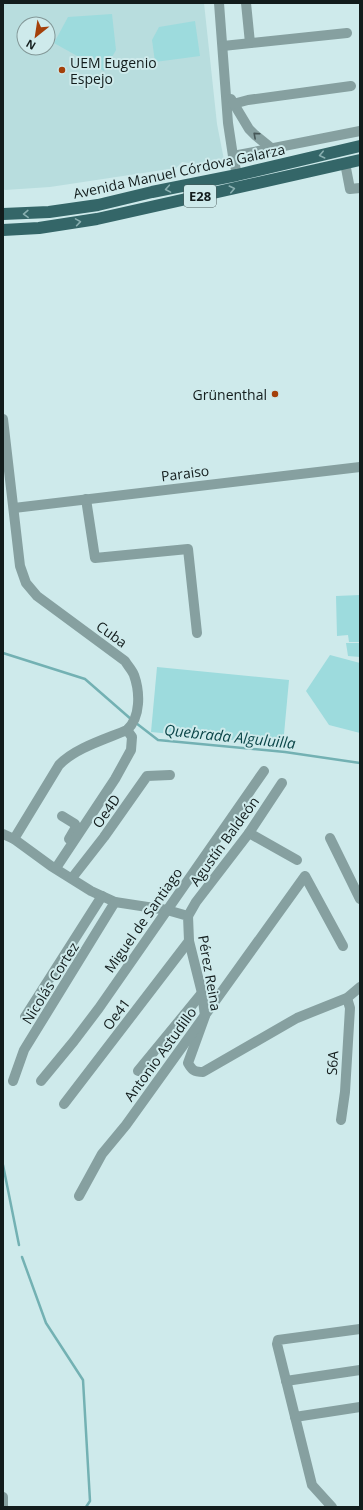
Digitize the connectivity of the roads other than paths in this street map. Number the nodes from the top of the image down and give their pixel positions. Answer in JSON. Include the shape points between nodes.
{"nodes":[{"id":1,"x":218,"y":3,"type":"edge"},
{"id":2,"x":246,"y":3,"type":"edge"},
{"id":3,"x":347,"y":33,"type":"dead end"},
{"id":4,"x":250,"y":43,"type":"junction"},
{"id":5,"x":223,"y":46,"type":"junction"},
{"id":6,"x":351,"y":86,"type":"dead end"},
{"id":7,"x":226,"y":93,"type":"junction"},
{"id":8,"x":234,"y":104,"type":"junction"},
{"id":9,"x":360,"y":130,"type":"edge"},
{"id":10,"x":347,"y":134,"type":"junction"},
{"id":11,"x":271,"y":148,"type":"junction"},
{"id":12,"x":356,"y":148,"type":"edge"},
{"id":13,"x":233,"y":156,"type":"junction"},
{"id":14,"x":360,"y":160,"type":"edge"},
{"id":15,"x":344,"y":163,"type":"junction"},
{"id":16,"x":237,"y":175,"type":"junction"},
{"id":17,"x":360,"y":188,"type":"edge"},
{"id":18,"x":3,"y":214,"type":"edge"},
{"id":19,"x":3,"y":230,"type":"edge"},
{"id":20,"x":3,"y":419,"type":"edge"},
{"id":21,"x":360,"y":467,"type":"edge"},
{"id":22,"x":86,"y":499,"type":"junction"},
{"id":23,"x":14,"y":508,"type":"junction"},
{"id":24,"x":198,"y":633,"type":"dead end"},
{"id":25,"x":127,"y":730,"type":"junction"},
{"id":26,"x":264,"y":771,"type":"dead end"},
{"id":27,"x":170,"y":775,"type":"dead end"},
{"id":28,"x":282,"y":783,"type":"dead end"},
{"id":29,"x":62,"y":816,"type":"dead end"},
{"id":30,"x":249,"y":833,"type":"junction"},
{"id":31,"x":3,"y":834,"type":"edge"},
{"id":32,"x":330,"y":838,"type":"dead end"},
{"id":33,"x":14,"y":839,"type":"junction"},
{"id":34,"x":297,"y":860,"type":"dead end"},
{"id":35,"x":54,"y":867,"type":"junction"},
{"id":36,"x":72,"y":878,"type":"junction"},
{"id":37,"x":358,"y":888,"type":"edge"},
{"id":38,"x":102,"y":896,"type":"junction"},
{"id":39,"x":360,"y":899,"type":"edge"},
{"id":40,"x":115,"y":902,"type":"junction"},
{"id":41,"x":167,"y":910,"type":"junction"},
{"id":42,"x":188,"y":916,"type":"junction"},
{"id":43,"x":189,"y":941,"type":"junction"},
{"id":44,"x":343,"y":946,"type":"dead end"},
{"id":45,"x":360,"y":986,"type":"edge"},
{"id":46,"x":202,"y":993,"type":"junction"},
{"id":47,"x":349,"y":1003,"type":"junction"},
{"id":48,"x":205,"y":1016,"type":"junction"},
{"id":49,"x":25,"y":1017,"type":"dead end"},
{"id":50,"x":138,"y":1071,"type":"dead end"},
{"id":51,"x":14,"y":1081,"type":"dead end"},
{"id":52,"x":41,"y":1081,"type":"dead end"},
{"id":53,"x":64,"y":1104,"type":"dead end"},
{"id":54,"x":341,"y":1120,"type":"dead end"},
{"id":55,"x":79,"y":1196,"type":"dead end"},
{"id":56,"x":360,"y":1329,"type":"edge"},
{"id":57,"x":360,"y":1370,"type":"edge"},
{"id":58,"x":286,"y":1380,"type":"junction"},
{"id":59,"x":360,"y":1407,"type":"edge"},
{"id":60,"x":295,"y":1417,"type":"junction"},
{"id":61,"x":3,"y":1497,"type":"edge"},
{"id":62,"x":3,"y":1506,"type":"edge"},
{"id":63,"x":332,"y":1507,"type":"edge"}],
"edges":[{"from":1,"to":5,"type":"street"},
{"from":2,"to":4,"type":"street"},
{"from":3,"to":4,"type":"street"},
{"from":4,"to":5,"type":"street"},
{"from":5,"to":7,"type":"street"},
{"from":6,"to":8,"type":"street"},
{"from":7,"to":8,"type":"street"},
{"from":7,"to":13,"type":"street"},
{"from":11,"to":8,"type":"street","one_way":true,"via":[[249,129]]},
{"from":9,"to":10,"type":"street"},
{"from":10,"to":11,"type":"street"},
{"from":10,"to":12,"type":"street"},
{"from":11,"to":13,"type":"street"},
{"from":12,"to":16,"type":"main road","name":"Avenida Manuel Córdova Galarza","number":"E28","one_way":true},
{"from":13,"to":16,"type":"street"},
{"from":14,"to":15,"type":"main road","name":"Avenida Manuel Córdova Galarza","number":"E28"},
{"from":15,"to":17,"type":"street","via":[[350,190]]},
{"from":19,"to":15,"type":"main road","name":"Avenida Manuel Córdova Galarza","number":"E28","one_way":true,"via":[[39,228],[97,219]]},
{"from":16,"to":18,"type":"main road","name":"Avenida Manuel Córdova Galarza","number":"E28","one_way":true,"via":[[98,205],[49,212]]},
{"from":20,"to":23,"type":"street","name":"Cuba"},
{"from":21,"to":22,"type":"street","name":"Paraiso"},
{"from":22,"to":23,"type":"street","name":"Paraiso"},
{"from":22,"to":24,"type":"street","via":[[95,558],[188,549]]},
{"from":23,"to":25,"type":"street","name":"Cuba","via":[[20,566],[26,583],[37,596],[125,661],[133,674],[138,691],[138,708],[132,726]]},
{"from":25,"to":33,"type":"street","via":[[66,757]]},
{"from":25,"to":35,"type":"street","via":[[132,737],[131,750],[96,808]]},
{"from":26,"to":41,"type":"street","name":"Miguel de Santiago"},
{"from":27,"to":36,"type":"street","name":"Oe4D","via":[[147,776]]},
{"from":28,"to":30,"type":"street","name":"Agustín Baldeón"},
{"from":29,"to":35,"type":"street","via":[[76,827]]},
{"from":30,"to":34,"type":"street"},
{"from":30,"to":42,"type":"street","name":"Agustín Baldeón"},
{"from":31,"to":33,"type":"street"},
{"from":32,"to":37,"type":"street"},
{"from":33,"to":35,"type":"street"},
{"from":35,"to":36,"type":"street"},
{"from":36,"to":38,"type":"street"},
{"from":37,"to":39,"type":"street"},
{"from":38,"to":40,"type":"street"},
{"from":38,"to":49,"type":"street"},
{"from":40,"to":41,"type":"street"},
{"from":40,"to":51,"type":"street","name":"Nicolás Cortez","via":[[24,1050]]},
{"from":41,"to":42,"type":"street"},
{"from":41,"to":52,"type":"street","name":"Miguel de Santiago","via":[[99,1008]]},
{"from":42,"to":43,"type":"street","name":"Pérez Reina"},
{"from":43,"to":46,"type":"street","name":"Pérez Reina"},
{"from":43,"to":53,"type":"street","name":"Oe41"},
{"from":44,"to":48,"type":"street","name":"Antonio Astudillo","via":[[305,876]]},
{"from":45,"to":47,"type":"street","name":"Pérez Reina"},
{"from":46,"to":48,"type":"street","name":"Pérez Reina"},
{"from":46,"to":50,"type":"street"},
{"from":47,"to":48,"type":"street","name":"Pérez Reina","via":[[297,1018],[203,1072],[197,1072],[192,1070],[188,1063]]},
{"from":47,"to":54,"type":"street","name":"S6A","via":[[345,1092]]},
{"from":48,"to":55,"type":"street","name":"Antonio Astudillo","via":[[102,1154]]},
{"from":56,"to":58,"type":"street","via":[[278,1340]]},
{"from":57,"to":58,"type":"street"},
{"from":58,"to":60,"type":"street"},
{"from":59,"to":60,"type":"street"},
{"from":60,"to":63,"type":"street","via":[[312,1485]]},
{"from":61,"to":62,"type":"street"}]}
